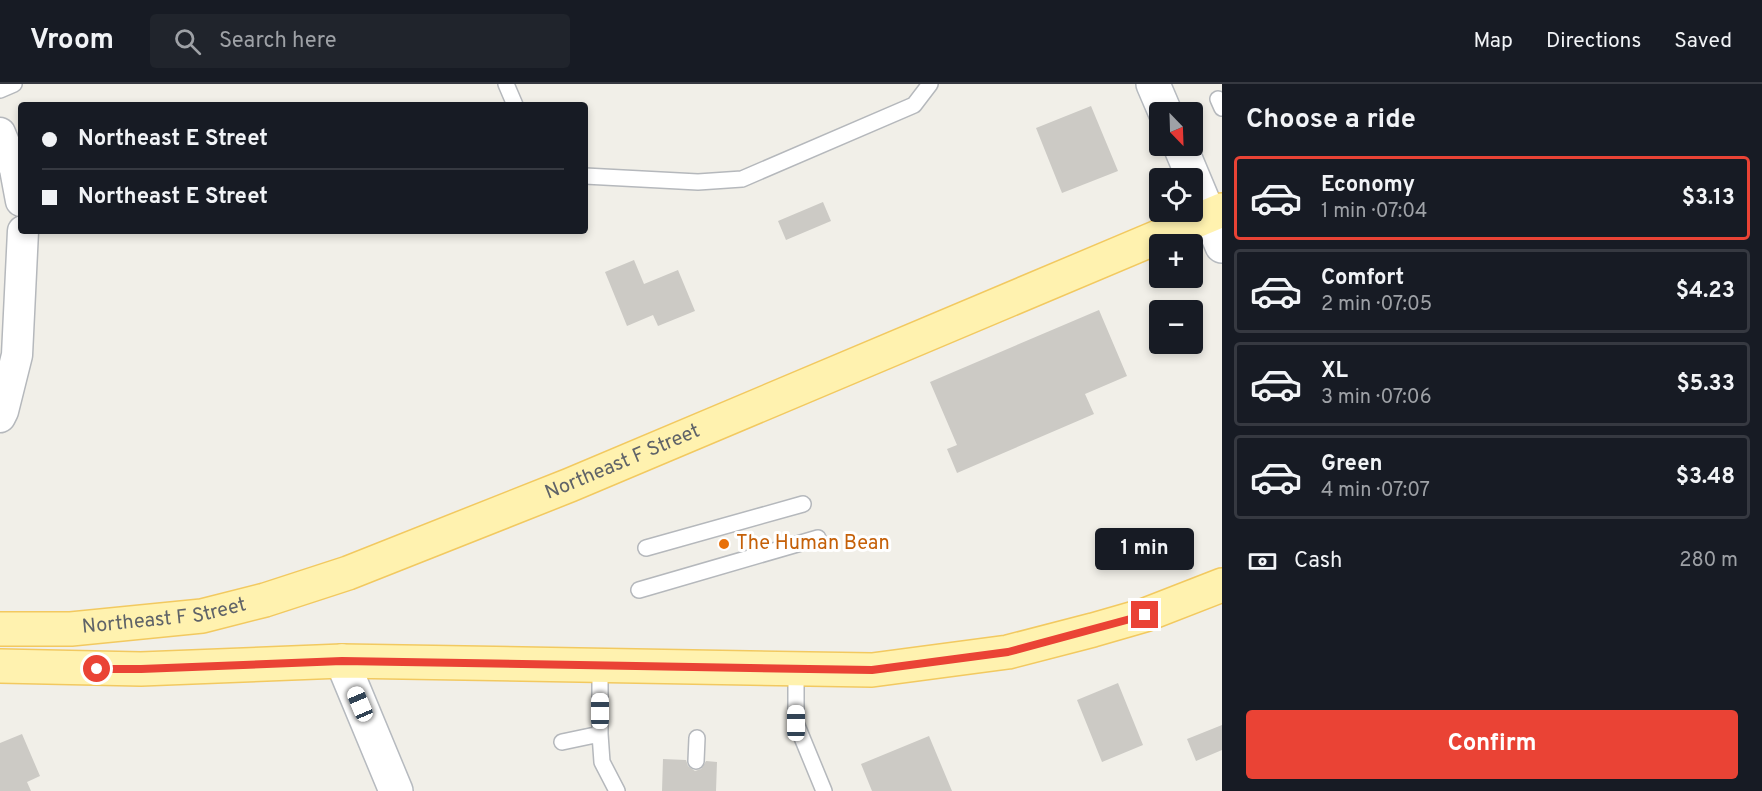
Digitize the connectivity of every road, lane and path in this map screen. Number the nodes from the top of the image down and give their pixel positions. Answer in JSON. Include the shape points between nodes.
{"nodes":[{"id":1,"x":14,"y":84,"type":"edge"},
{"id":2,"x":506,"y":84,"type":"edge"},
{"id":3,"x":930,"y":84,"type":"edge"},
{"id":4,"x":1153,"y":84,"type":"edge"},
{"id":5,"x":0,"y":90,"type":"edge"},
{"id":6,"x":514,"y":102,"type":"edge"},
{"id":7,"x":1161,"y":102,"type":"edge"},
{"id":8,"x":0,"y":134,"type":"edge"},
{"id":9,"x":1185,"y":156,"type":"edge"},
{"id":10,"x":588,"y":176,"type":"edge"},
{"id":11,"x":18,"y":185,"type":"edge"},
{"id":12,"x":1216,"y":212,"type":"edge"},
{"id":13,"x":23,"y":234,"type":"edge"},
{"id":14,"x":1222,"y":246,"type":"edge"},
{"id":15,"x":0,"y":417,"type":"edge"},
{"id":16,"x":803,"y":504,"type":"dead end"},
{"id":17,"x":818,"y":538,"type":"dead end"},
{"id":18,"x":646,"y":548,"type":"dead end"},
{"id":19,"x":1222,"y":585,"type":"edge"},
{"id":20,"x":639,"y":590,"type":"dead end"},
{"id":21,"x":0,"y":630,"type":"edge"},
{"id":22,"x":342,"y":661,"type":"junction"},
{"id":23,"x":600,"y":665,"type":"junction"},
{"id":24,"x":0,"y":666,"type":"edge"},
{"id":25,"x":796,"y":670,"type":"junction"},
{"id":26,"x":600,"y":734,"type":"junction"},
{"id":27,"x":697,"y":738,"type":"dead end"},
{"id":28,"x":562,"y":742,"type":"dead end"},
{"id":29,"x":696,"y":761,"type":"dead end"},
{"id":30,"x":396,"y":791,"type":"edge"},
{"id":31,"x":617,"y":791,"type":"edge"},
{"id":32,"x":824,"y":791,"type":"edge"}],
"edges":[{"from":1,"to":5,"type":"lane"},
{"from":2,"to":6,"type":"lane"},
{"from":3,"to":10,"type":"lane","via":[[914,105],[742,179],[698,182]]},
{"from":4,"to":7,"type":"street"},
{"from":8,"to":11,"type":"street"},
{"from":9,"to":12,"type":"street"},
{"from":12,"to":14,"type":"street"},
{"from":12,"to":21,"type":"main road","name":"Northeast F Street","via":[[570,485],[348,573],[202,616],[71,629]]},
{"from":13,"to":15,"type":"street","via":[[17,355]]},
{"from":16,"to":18,"type":"lane"},
{"from":17,"to":20,"type":"lane"},
{"from":19,"to":25,"type":"main road","via":[[1145,615],[1008,652],[872,670]]},
{"from":22,"to":23,"type":"main road"},
{"from":22,"to":24,"type":"main road","via":[[141,669]]},
{"from":22,"to":30,"type":"street"},
{"from":23,"to":25,"type":"main road"},
{"from":23,"to":26,"type":"lane"},
{"from":25,"to":32,"type":"lane","via":[[796,723]]},
{"from":26,"to":28,"type":"lane"},
{"from":26,"to":31,"type":"lane","via":[[602,762]]},
{"from":27,"to":29,"type":"lane"}]}
